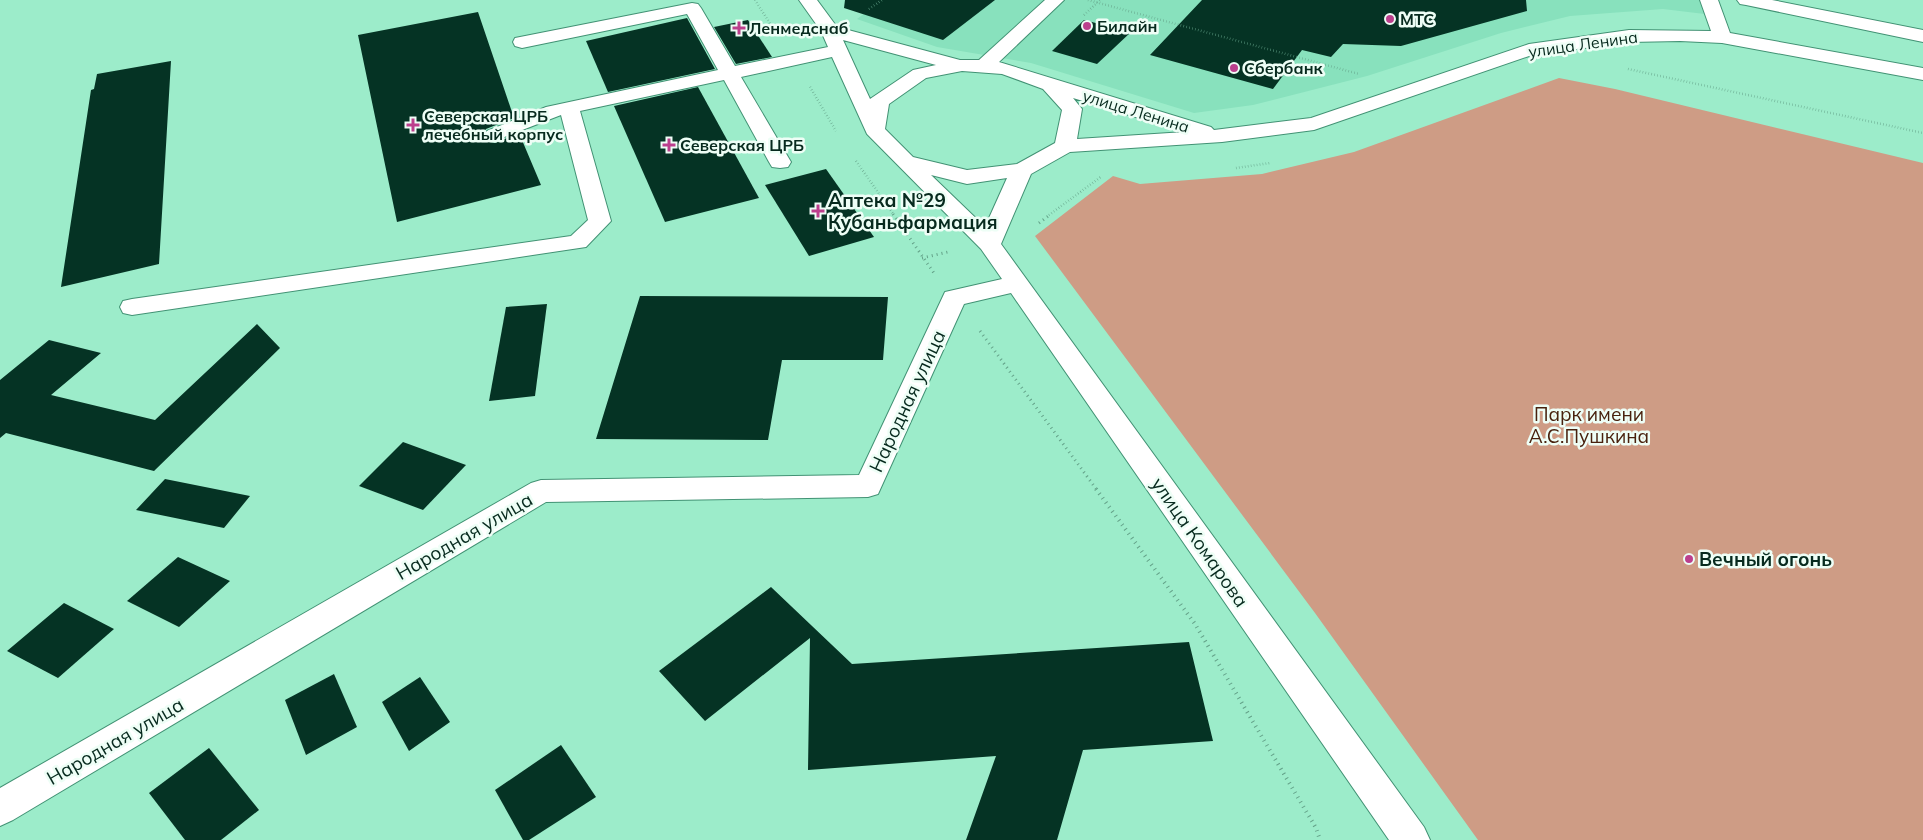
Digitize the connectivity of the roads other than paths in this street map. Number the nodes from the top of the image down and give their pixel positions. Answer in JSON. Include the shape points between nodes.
{"nodes":[{"id":1,"x":808,"y":0,"type":"edge"},
{"id":2,"x":1055,"y":0,"type":"edge"},
{"id":3,"x":1709,"y":0,"type":"edge"},
{"id":4,"x":1746,"y":0,"type":"edge"},
{"id":5,"x":830,"y":31,"type":"junction"},
{"id":6,"x":1923,"y":36,"type":"edge"},
{"id":7,"x":1722,"y":37,"type":"junction"},
{"id":8,"x":522,"y":42,"type":"dead end"},
{"id":9,"x":839,"y":50,"type":"junction"},
{"id":10,"x":962,"y":65,"type":"junction"},
{"id":11,"x":984,"y":66,"type":"junction"},
{"id":12,"x":728,"y":73,"type":"junction"},
{"id":13,"x":1923,"y":74,"type":"edge"},
{"id":14,"x":1050,"y":85,"type":"junction"},
{"id":15,"x":569,"y":107,"type":"junction"},
{"id":16,"x":874,"y":130,"type":"junction"},
{"id":17,"x":494,"y":135,"type":"dead end"},
{"id":18,"x":1222,"y":136,"type":"junction"},
{"id":19,"x":1064,"y":146,"type":"junction"},
{"id":20,"x":780,"y":162,"type":"dead end"},
{"id":21,"x":905,"y":162,"type":"junction"},
{"id":22,"x":1022,"y":170,"type":"junction"},
{"id":23,"x":989,"y":244,"type":"junction"},
{"id":24,"x":1017,"y":284,"type":"junction"},
{"id":25,"x":132,"y":307,"type":"dead end"},
{"id":26,"x":0,"y":808,"type":"edge"},
{"id":27,"x":1411,"y":840,"type":"edge"}],
"edges":[{"from":1,"to":5,"type":"street"},
{"from":2,"to":11,"type":"street"},
{"from":3,"to":7,"type":"street"},
{"from":4,"to":6,"type":"street"},
{"from":5,"to":9,"type":"street"},
{"from":5,"to":10,"type":"street","name":"улица Ленина"},
{"from":7,"to":13,"type":"street","name":"улица Ленина"},
{"from":7,"to":18,"type":"street","name":"улица Ленина","via":[[1629,36],[1530,50],[1314,124]]},
{"from":8,"to":12,"type":"street","via":[[692,8]]},
{"from":9,"to":12,"type":"street"},
{"from":9,"to":16,"type":"street"},
{"from":10,"to":11,"type":"street","name":"улица Ленина"},
{"from":10,"to":16,"type":"street","name":"улица Ленина","via":[[920,74],[879,101]]},
{"from":11,"to":14,"type":"street","name":"улица Ленина","via":[[1006,69]]},
{"from":12,"to":15,"type":"street"},
{"from":12,"to":20,"type":"street"},
{"from":14,"to":18,"type":"street","name":"улица Ленина"},
{"from":14,"to":19,"type":"street","name":"улица Ленина","via":[[1072,108]]},
{"from":15,"to":17,"type":"street"},
{"from":15,"to":25,"type":"street","via":[[600,221],[578,242]]},
{"from":16,"to":21,"type":"street"},
{"from":18,"to":19,"type":"street","name":"улица Ленина"},
{"from":19,"to":22,"type":"street","name":"улица Ленина"},
{"from":21,"to":22,"type":"street","name":"улица Ленина","via":[[967,177]]},
{"from":21,"to":23,"type":"street","name":"улица Комарова"},
{"from":22,"to":23,"type":"street"},
{"from":23,"to":24,"type":"street","name":"улица Комарова"},
{"from":24,"to":26,"type":"street","name":"Народная улица","via":[[954,298],[868,486],[541,491]]},
{"from":24,"to":27,"type":"street","name":"улица Комарова"}]}
